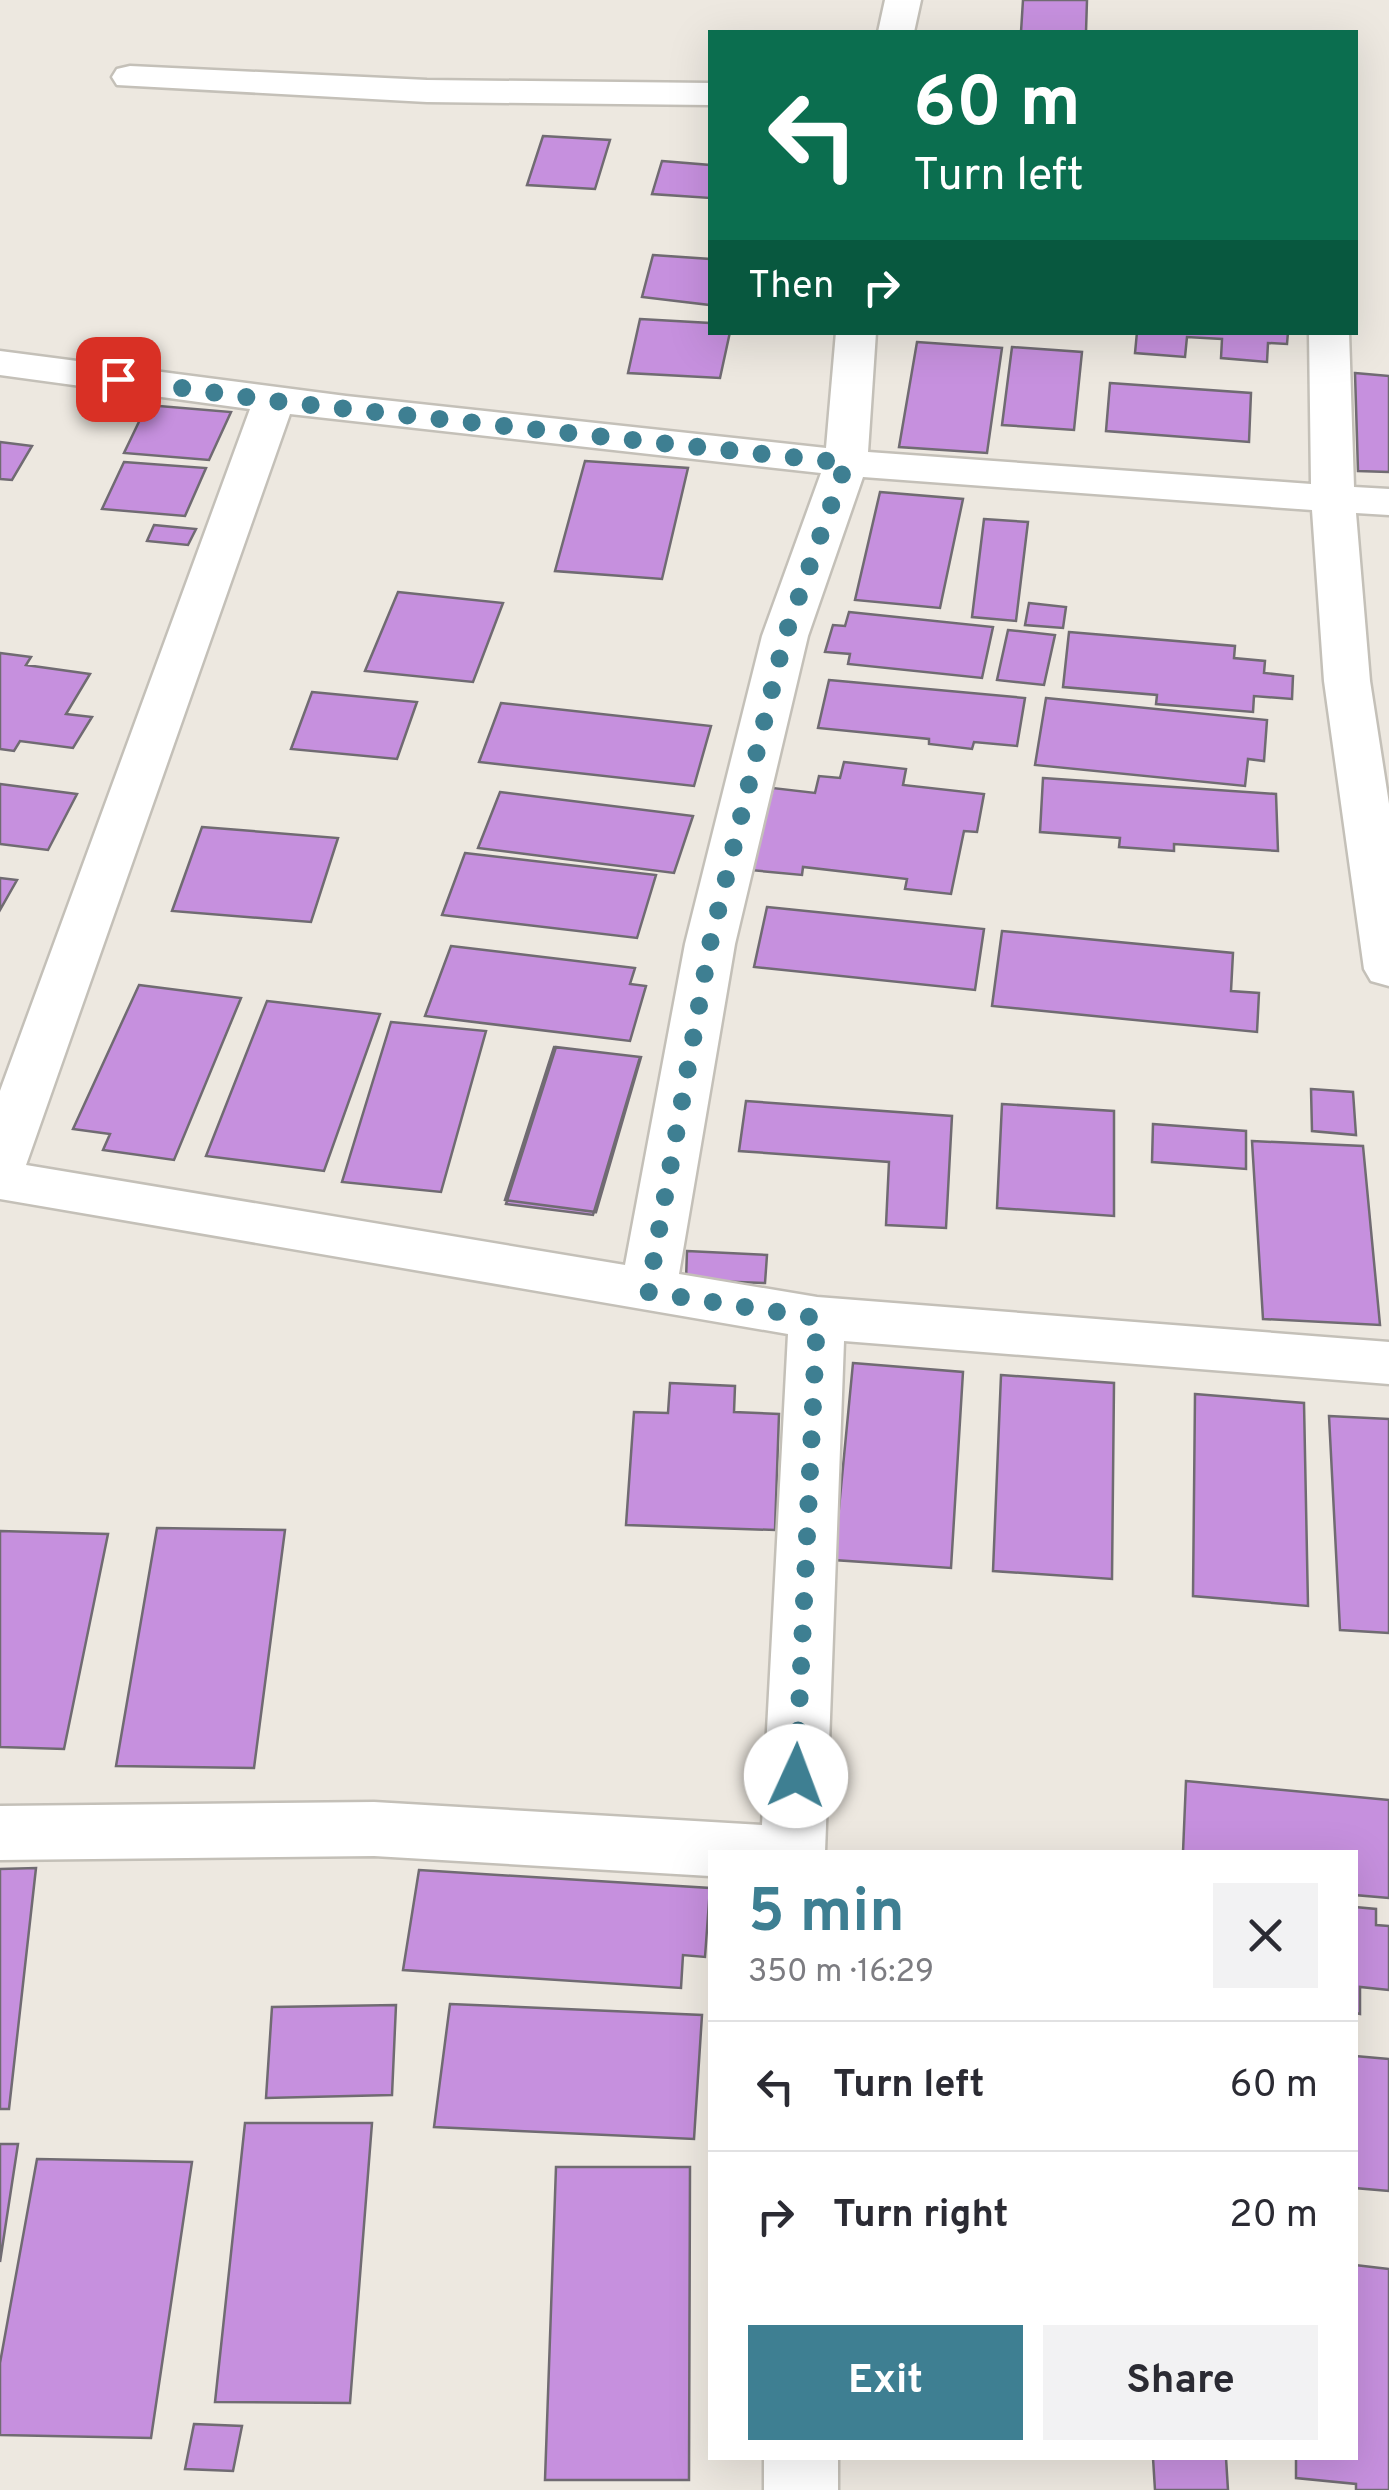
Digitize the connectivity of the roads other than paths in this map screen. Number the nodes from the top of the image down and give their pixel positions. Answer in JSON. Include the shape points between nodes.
{"nodes":[{"id":1,"x":903,"y":0,"type":"edge"},
{"id":2,"x":896,"y":30,"type":"edge"},
{"id":3,"x":130,"y":76,"type":"dead end"},
{"id":4,"x":708,"y":94,"type":"edge"},
{"id":5,"x":856,"y":335,"type":"edge"},
{"id":6,"x":1329,"y":335,"type":"edge"},
{"id":7,"x":0,"y":362,"type":"edge"},
{"id":8,"x":274,"y":401,"type":"junction"},
{"id":9,"x":846,"y":463,"type":"junction"},
{"id":10,"x":1333,"y":500,"type":"junction"},
{"id":11,"x":1389,"y":502,"type":"edge"},
{"id":12,"x":1389,"y":970,"type":"edge"},
{"id":13,"x":0,"y":1164,"type":"edge"},
{"id":14,"x":0,"y":1180,"type":"edge"},
{"id":15,"x":648,"y":1292,"type":"junction"},
{"id":16,"x":817,"y":1318,"type":"junction"},
{"id":17,"x":1389,"y":1363,"type":"edge"},
{"id":18,"x":0,"y":1833,"type":"edge"},
{"id":19,"x":731,"y":1850,"type":"edge"},
{"id":20,"x":793,"y":1850,"type":"edge"},
{"id":21,"x":801,"y":2460,"type":"edge"},
{"id":22,"x":801,"y":2490,"type":"edge"}],
"edges":[{"from":1,"to":2,"type":"street"},
{"from":3,"to":4,"type":"street","via":[[427,91]]},
{"from":5,"to":9,"type":"street"},
{"from":6,"to":10,"type":"street"},
{"from":7,"to":8,"type":"street"},
{"from":8,"to":9,"type":"street"},
{"from":8,"to":13,"type":"street"},
{"from":9,"to":10,"type":"street"},
{"from":9,"to":15,"type":"street","via":[[785,636],[710,944]]},
{"from":10,"to":11,"type":"street"},
{"from":10,"to":12,"type":"street","via":[[1348,680]]},
{"from":14,"to":15,"type":"street"},
{"from":15,"to":16,"type":"street"},
{"from":16,"to":17,"type":"street"},
{"from":16,"to":20,"type":"street"},
{"from":18,"to":19,"type":"street","via":[[374,1829]]},
{"from":21,"to":22,"type":"street"}]}
